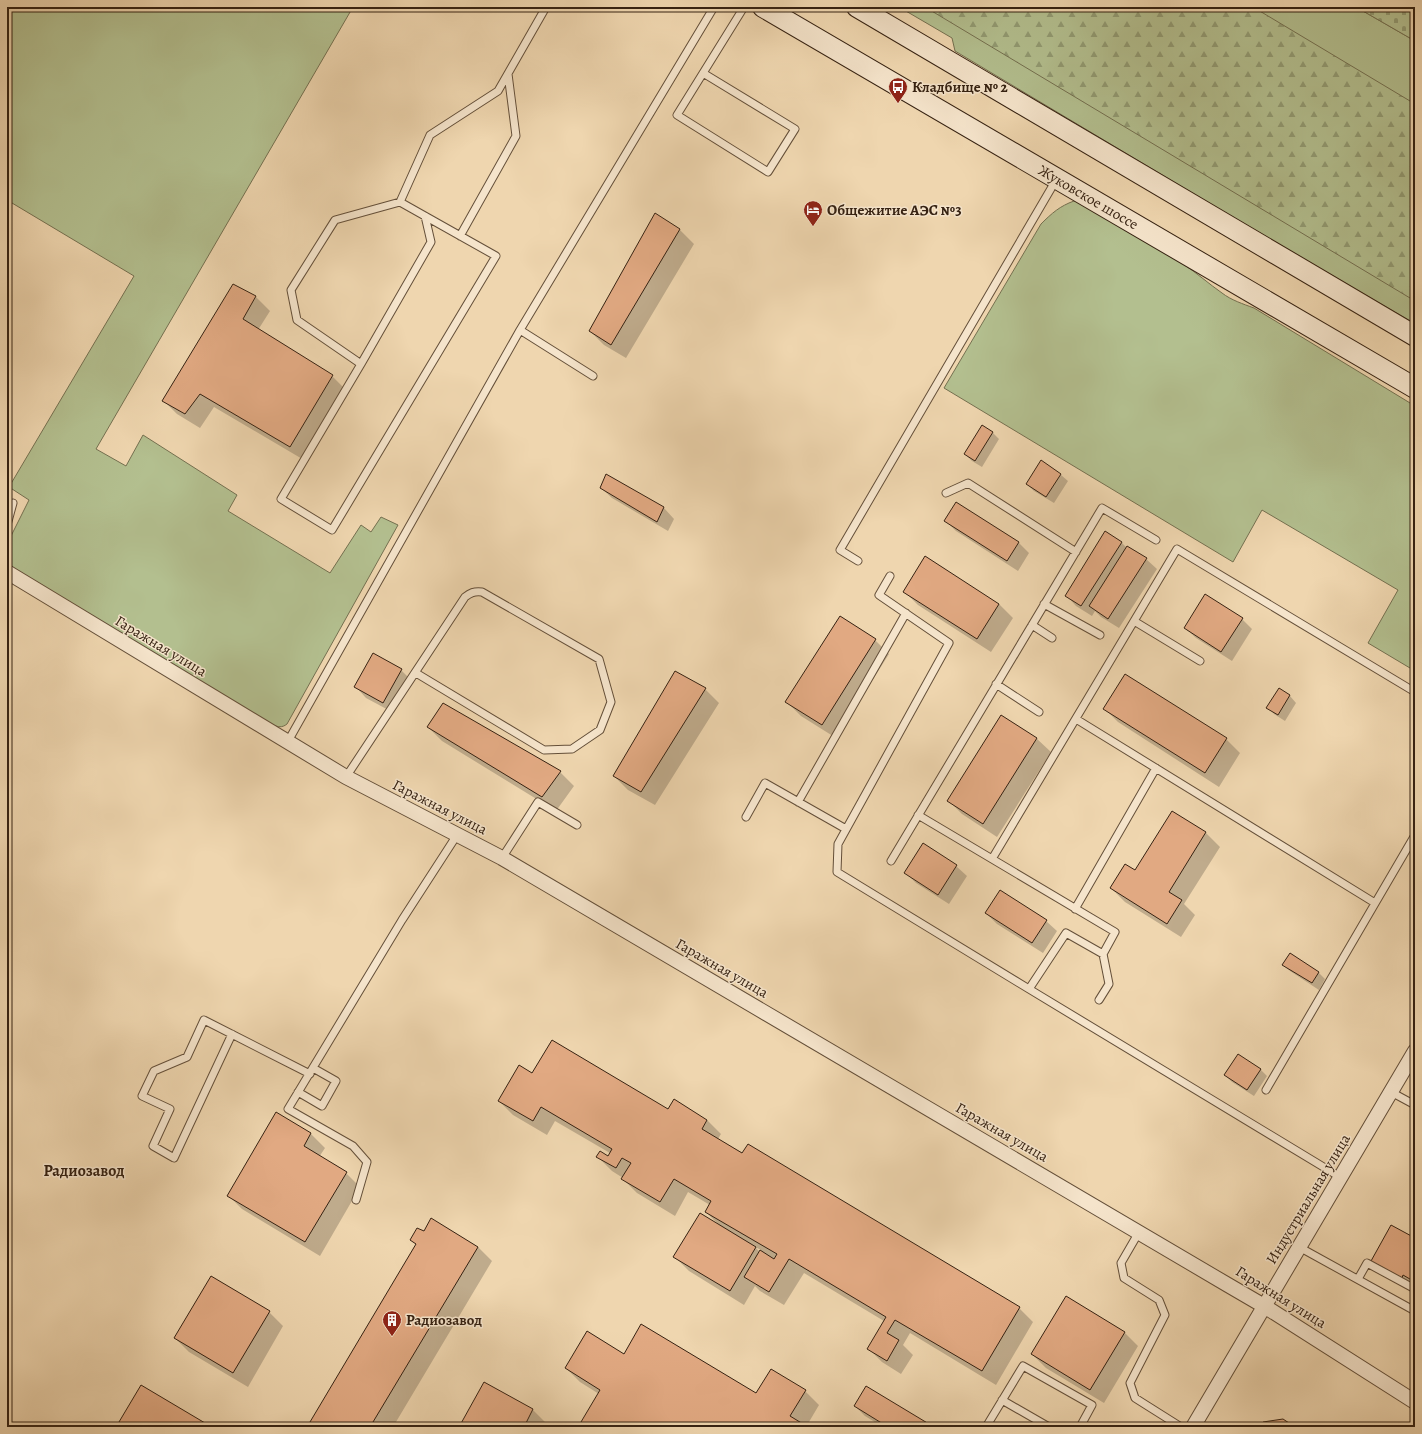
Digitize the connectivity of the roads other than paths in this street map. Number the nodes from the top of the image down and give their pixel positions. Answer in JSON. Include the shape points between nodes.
{"nodes":[{"id":1,"x":546,"y":7,"type":"edge"},
{"id":2,"x":714,"y":7,"type":"edge"},
{"id":3,"x":744,"y":7,"type":"edge"},
{"id":4,"x":763,"y":7,"type":"edge"},
{"id":5,"x":857,"y":7,"type":"edge"},
{"id":6,"x":703,"y":73,"type":"dead end"},
{"id":7,"x":508,"y":74,"type":"junction"},
{"id":8,"x":1057,"y":179,"type":"junction"},
{"id":9,"x":400,"y":202,"type":"junction"},
{"id":10,"x":424,"y":216,"type":"junction"},
{"id":11,"x":460,"y":236,"type":"junction"},
{"id":12,"x":520,"y":330,"type":"junction"},
{"id":13,"x":1415,"y":336,"type":"edge"},
{"id":14,"x":361,"y":364,"type":"junction"},
{"id":15,"x":593,"y":376,"type":"dead end"},
{"id":16,"x":1415,"y":388,"type":"edge"},
{"id":17,"x":946,"y":493,"type":"dead end"},
{"id":18,"x":13,"y":503,"type":"dead end"},
{"id":19,"x":7,"y":524,"type":"edge"},
{"id":20,"x":1156,"y":540,"type":"dead end"},
{"id":21,"x":1076,"y":552,"type":"junction"},
{"id":22,"x":858,"y":561,"type":"dead end"},
{"id":23,"x":7,"y":572,"type":"edge"},
{"id":24,"x":890,"y":576,"type":"dead end"},
{"id":25,"x":1044,"y":604,"type":"junction"},
{"id":26,"x":906,"y":613,"type":"junction"},
{"id":27,"x":1134,"y":621,"type":"junction"},
{"id":28,"x":1032,"y":625,"type":"junction"},
{"id":29,"x":1100,"y":635,"type":"dead end"},
{"id":30,"x":1052,"y":638,"type":"dead end"},
{"id":31,"x":1200,"y":661,"type":"dead end"},
{"id":32,"x":416,"y":673,"type":"junction"},
{"id":33,"x":996,"y":684,"type":"junction"},
{"id":34,"x":1415,"y":692,"type":"edge"},
{"id":35,"x":1039,"y":712,"type":"dead end"},
{"id":36,"x":1076,"y":719,"type":"junction"},
{"id":37,"x":288,"y":743,"type":"junction"},
{"id":38,"x":1156,"y":768,"type":"junction"},
{"id":39,"x":346,"y":777,"type":"junction"},
{"id":40,"x":798,"y":802,"type":"junction"},
{"id":41,"x":918,"y":815,"type":"junction"},
{"id":42,"x":746,"y":817,"type":"dead end"},
{"id":43,"x":577,"y":825,"type":"dead end"},
{"id":44,"x":846,"y":829,"type":"junction"},
{"id":45,"x":457,"y":835,"type":"junction"},
{"id":46,"x":1415,"y":835,"type":"edge"},
{"id":47,"x":502,"y":858,"type":"junction"},
{"id":48,"x":992,"y":859,"type":"junction"},
{"id":49,"x":891,"y":861,"type":"dead end"},
{"id":50,"x":1375,"y":903,"type":"junction"},
{"id":51,"x":1076,"y":909,"type":"junction"},
{"id":52,"x":1103,"y":954,"type":"junction"},
{"id":53,"x":1029,"y":989,"type":"junction"},
{"id":54,"x":1099,"y":1000,"type":"dead end"},
{"id":55,"x":232,"y":1034,"type":"junction"},
{"id":56,"x":1415,"y":1051,"type":"edge"},
{"id":57,"x":311,"y":1071,"type":"junction"},
{"id":58,"x":1266,"y":1090,"type":"dead end"},
{"id":59,"x":298,"y":1092,"type":"junction"},
{"id":60,"x":1391,"y":1092,"type":"junction"},
{"id":61,"x":1415,"y":1105,"type":"edge"},
{"id":62,"x":1340,"y":1178,"type":"junction"},
{"id":63,"x":356,"y":1200,"type":"dead end"},
{"id":64,"x":1139,"y":1232,"type":"junction"},
{"id":65,"x":1299,"y":1247,"type":"junction"},
{"id":66,"x":1358,"y":1280,"type":"dead end"},
{"id":67,"x":1415,"y":1289,"type":"edge"},
{"id":68,"x":1264,"y":1306,"type":"junction"},
{"id":69,"x":1415,"y":1311,"type":"edge"},
{"id":70,"x":1002,"y":1400,"type":"junction"},
{"id":71,"x":1415,"y":1402,"type":"edge"},
{"id":72,"x":986,"y":1427,"type":"edge"},
{"id":73,"x":1049,"y":1427,"type":"edge"},
{"id":74,"x":1080,"y":1427,"type":"edge"},
{"id":75,"x":1181,"y":1427,"type":"edge"},
{"id":76,"x":1193,"y":1427,"type":"edge"}],
"edges":[{"from":1,"to":7,"type":"lane"},
{"from":2,"to":12,"type":"lane"},
{"from":3,"to":6,"type":"lane","via":[[708,64],[677,115],[768,172],[795,129]]},
{"from":4,"to":8,"type":"main road","name":"Жуковское шоссе"},
{"from":5,"to":13,"type":"main road"},
{"from":7,"to":9,"type":"lane","via":[[498,92],[430,135]]},
{"from":7,"to":11,"type":"lane","via":[[516,136]]},
{"from":8,"to":16,"type":"main road","name":"Жуковское шоссе"},
{"from":8,"to":22,"type":"lane","via":[[840,550]]},
{"from":9,"to":10,"type":"lane"},
{"from":9,"to":14,"type":"lane","via":[[335,220],[291,290],[297,320]]},
{"from":10,"to":11,"type":"lane"},
{"from":10,"to":14,"type":"lane","via":[[431,242]]},
{"from":11,"to":14,"type":"lane","via":[[496,256],[332,530],[281,499]]},
{"from":12,"to":15,"type":"lane"},
{"from":12,"to":37,"type":"lane"},
{"from":17,"to":21,"type":"lane","via":[[968,483]]},
{"from":18,"to":19,"type":"lane"},
{"from":20,"to":21,"type":"lane","via":[[1102,508]]},
{"from":21,"to":25,"type":"lane"},
{"from":23,"to":37,"type":"street","name":"Гаражная улица"},
{"from":24,"to":26,"type":"lane","via":[[879,595]]},
{"from":25,"to":28,"type":"lane"},
{"from":25,"to":29,"type":"lane"},
{"from":26,"to":40,"type":"lane"},
{"from":26,"to":44,"type":"lane","via":[[949,643]]},
{"from":27,"to":31,"type":"lane"},
{"from":27,"to":34,"type":"lane","via":[[1177,549]]},
{"from":27,"to":36,"type":"lane"},
{"from":28,"to":30,"type":"lane"},
{"from":28,"to":33,"type":"lane"},
{"from":32,"to":32,"type":"lane","via":[[465,597],[476,591],[482,592],[599,659],[611,702],[600,730],[572,749],[544,750]]},
{"from":32,"to":39,"type":"lane"},
{"from":33,"to":35,"type":"lane"},
{"from":33,"to":41,"type":"lane"},
{"from":36,"to":38,"type":"lane"},
{"from":36,"to":48,"type":"lane"},
{"from":37,"to":39,"type":"street","name":"Гаражная улица"},
{"from":38,"to":50,"type":"lane"},
{"from":38,"to":51,"type":"lane"},
{"from":39,"to":45,"type":"street","name":"Гаражная улица"},
{"from":40,"to":42,"type":"lane","via":[[765,784]]},
{"from":40,"to":44,"type":"lane"},
{"from":41,"to":48,"type":"lane"},
{"from":41,"to":49,"type":"lane"},
{"from":43,"to":47,"type":"lane","via":[[538,802]]},
{"from":44,"to":53,"type":"lane","via":[[838,844],[837,872]]},
{"from":45,"to":47,"type":"street","name":"Гаражная улица"},
{"from":45,"to":57,"type":"lane","via":[[402,920]]},
{"from":46,"to":50,"type":"lane"},
{"from":47,"to":64,"type":"street","name":"Гаражная улица"},
{"from":48,"to":51,"type":"lane"},
{"from":50,"to":58,"type":"lane"},
{"from":51,"to":52,"type":"lane","via":[[1115,932]]},
{"from":52,"to":53,"type":"lane","via":[[1066,933]]},
{"from":52,"to":54,"type":"lane","via":[[1109,984]]},
{"from":53,"to":62,"type":"lane"},
{"from":55,"to":55,"type":"lane","via":[[204,1020],[188,1057],[154,1071],[142,1096],[170,1109],[153,1146],[174,1158]]},
{"from":55,"to":57,"type":"lane"},
{"from":56,"to":60,"type":"street","name":"Индустриальная улица"},
{"from":57,"to":59,"type":"lane"},
{"from":57,"to":59,"type":"lane","via":[[336,1081],[322,1106]]},
{"from":59,"to":63,"type":"lane","via":[[288,1109],[353,1146],[367,1162]]},
{"from":60,"to":61,"type":"lane"},
{"from":60,"to":62,"type":"street","name":"Индустриальная улица"},
{"from":62,"to":65,"type":"street","name":"Индустриальная улица"},
{"from":64,"to":68,"type":"street","name":"Гаражная улица"},
{"from":64,"to":75,"type":"lane","via":[[1121,1263],[1124,1278],[1160,1300],[1165,1315],[1130,1383],[1134,1398]]},
{"from":65,"to":68,"type":"street","name":"Индустриальная улица"},
{"from":65,"to":69,"type":"lane"},
{"from":66,"to":67,"type":"lane","via":[[1367,1263]]},
{"from":68,"to":71,"type":"street","name":"Гаражная улица"},
{"from":68,"to":76,"type":"street","name":"Индустриальная улица"},
{"from":70,"to":72,"type":"lane"},
{"from":70,"to":73,"type":"lane"},
{"from":70,"to":74,"type":"lane","via":[[1023,1366],[1092,1405]]}]}
